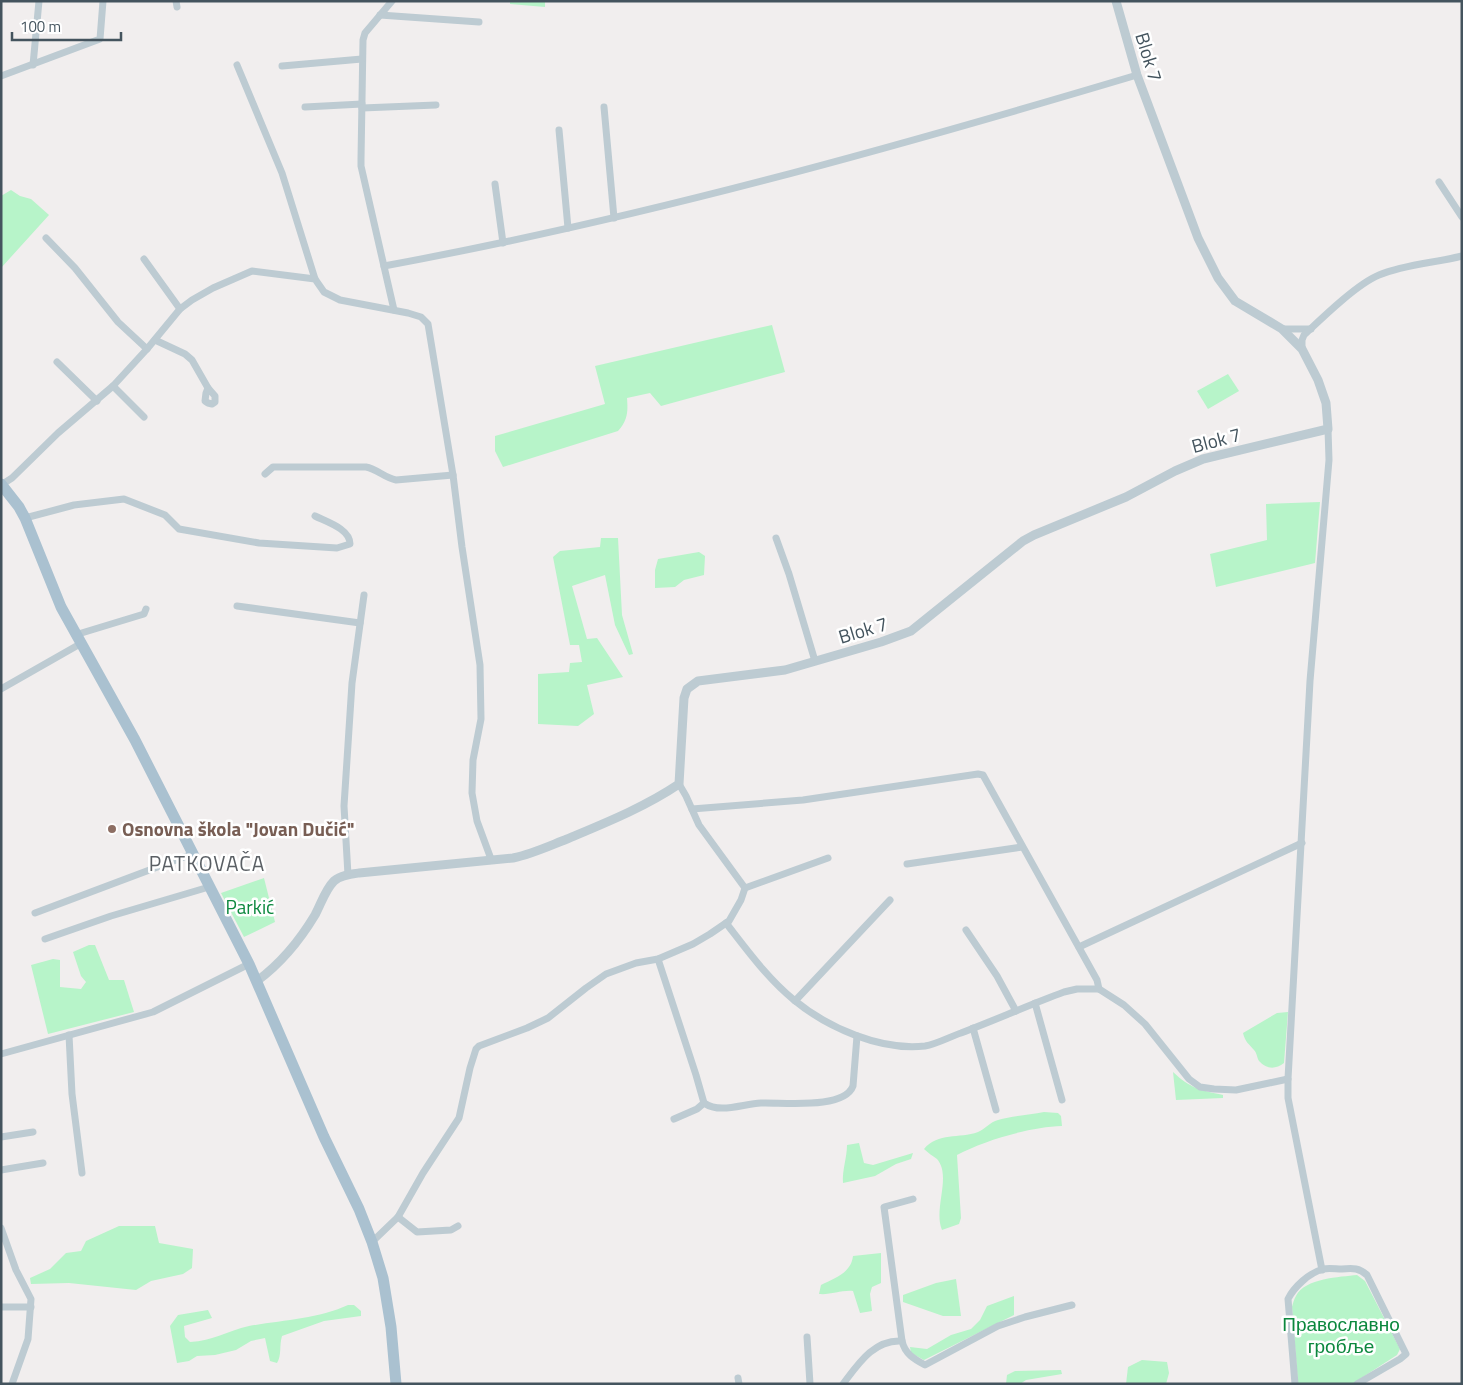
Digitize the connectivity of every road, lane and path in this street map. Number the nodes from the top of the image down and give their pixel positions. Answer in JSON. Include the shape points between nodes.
{"nodes":[{"id":1,"x":39,"y":1,"type":"edge"},
{"id":2,"x":103,"y":1,"type":"edge"},
{"id":3,"x":392,"y":1,"type":"edge"},
{"id":4,"x":1116,"y":1,"type":"edge"},
{"id":5,"x":380,"y":15,"type":"junction"},
{"id":6,"x":479,"y":22,"type":"dead end"},
{"id":7,"x":362,"y":59,"type":"junction"},
{"id":8,"x":33,"y":65,"type":"junction"},
{"id":9,"x":237,"y":65,"type":"dead end"},
{"id":10,"x":282,"y":66,"type":"dead end"},
{"id":11,"x":1137,"y":75,"type":"junction"},
{"id":12,"x":1,"y":76,"type":"edge"},
{"id":13,"x":436,"y":105,"type":"dead end"},
{"id":14,"x":362,"y":106,"type":"junction"},
{"id":15,"x":306,"y":107,"type":"dead end"},
{"id":16,"x":604,"y":107,"type":"dead end"},
{"id":17,"x":559,"y":130,"type":"dead end"},
{"id":18,"x":1440,"y":182,"type":"dead end"},
{"id":19,"x":495,"y":184,"type":"dead end"},
{"id":20,"x":1462,"y":217,"type":"edge"},
{"id":21,"x":614,"y":218,"type":"junction"},
{"id":22,"x":568,"y":228,"type":"junction"},
{"id":23,"x":46,"y":238,"type":"dead end"},
{"id":24,"x":503,"y":243,"type":"junction"},
{"id":25,"x":1462,"y":256,"type":"edge"},
{"id":26,"x":144,"y":258,"type":"dead end"},
{"id":27,"x":384,"y":266,"type":"junction"},
{"id":28,"x":315,"y":280,"type":"junction"},
{"id":29,"x":180,"y":309,"type":"junction"},
{"id":30,"x":394,"y":310,"type":"junction"},
{"id":31,"x":1311,"y":328,"type":"junction"},
{"id":32,"x":1282,"y":329,"type":"junction"},
{"id":33,"x":155,"y":340,"type":"junction"},
{"id":34,"x":147,"y":349,"type":"junction"},
{"id":35,"x":1302,"y":349,"type":"junction"},
{"id":36,"x":57,"y":362,"type":"dead end"},
{"id":37,"x":113,"y":386,"type":"junction"},
{"id":38,"x":208,"y":388,"type":"dead end"},
{"id":39,"x":97,"y":401,"type":"junction"},
{"id":40,"x":144,"y":417,"type":"dead end"},
{"id":41,"x":1328,"y":429,"type":"junction"},
{"id":42,"x":265,"y":474,"type":"dead end"},
{"id":43,"x":454,"y":475,"type":"junction"},
{"id":44,"x":1,"y":485,"type":"edge"},
{"id":45,"x":315,"y":516,"type":"dead end"},
{"id":46,"x":25,"y":518,"type":"junction"},
{"id":47,"x":776,"y":538,"type":"dead end"},
{"id":48,"x":364,"y":595,"type":"dead end"},
{"id":49,"x":238,"y":606,"type":"dead end"},
{"id":50,"x":146,"y":609,"type":"dead end"},
{"id":51,"x":360,"y":623,"type":"junction"},
{"id":52,"x":78,"y":640,"type":"junction"},
{"id":53,"x":815,"y":661,"type":"junction"},
{"id":54,"x":1,"y":689,"type":"edge"},
{"id":55,"x":679,"y":784,"type":"junction"},
{"id":56,"x":692,"y":809,"type":"junction"},
{"id":57,"x":1302,"y":843,"type":"junction"},
{"id":58,"x":1022,"y":847,"type":"junction"},
{"id":59,"x":192,"y":854,"type":"junction"},
{"id":60,"x":828,"y":858,"type":"dead end"},
{"id":61,"x":491,"y":859,"type":"junction"},
{"id":62,"x":907,"y":864,"type":"dead end"},
{"id":63,"x":348,"y":875,"type":"junction"},
{"id":64,"x":209,"y":887,"type":"junction"},
{"id":65,"x":746,"y":888,"type":"junction"},
{"id":66,"x":890,"y":900,"type":"dead end"},
{"id":67,"x":34,"y":913,"type":"dead end"},
{"id":68,"x":726,"y":923,"type":"junction"},
{"id":69,"x":966,"y":930,"type":"dead end"},
{"id":70,"x":45,"y":939,"type":"dead end"},
{"id":71,"x":1079,"y":947,"type":"junction"},
{"id":72,"x":658,"y":959,"type":"junction"},
{"id":73,"x":248,"y":964,"type":"junction"},
{"id":74,"x":257,"y":982,"type":"junction"},
{"id":75,"x":1099,"y":989,"type":"junction"},
{"id":76,"x":795,"y":1001,"type":"junction"},
{"id":77,"x":1035,"y":1003,"type":"junction"},
{"id":78,"x":1016,"y":1010,"type":"junction"},
{"id":79,"x":973,"y":1028,"type":"junction"},
{"id":80,"x":69,"y":1035,"type":"junction"},
{"id":81,"x":857,"y":1036,"type":"junction"},
{"id":82,"x":1,"y":1054,"type":"edge"},
{"id":83,"x":1288,"y":1079,"type":"junction"},
{"id":84,"x":1062,"y":1100,"type":"dead end"},
{"id":85,"x":704,"y":1103,"type":"junction"},
{"id":86,"x":996,"y":1110,"type":"dead end"},
{"id":87,"x":674,"y":1119,"type":"dead end"},
{"id":88,"x":33,"y":1132,"type":"dead end"},
{"id":89,"x":1,"y":1138,"type":"edge"},
{"id":90,"x":43,"y":1163,"type":"dead end"},
{"id":91,"x":1,"y":1170,"type":"edge"},
{"id":92,"x":82,"y":1172,"type":"dead end"},
{"id":93,"x":914,"y":1199,"type":"dead end"},
{"id":94,"x":398,"y":1217,"type":"junction"},
{"id":95,"x":458,"y":1226,"type":"dead end"},
{"id":96,"x":1,"y":1228,"type":"edge"},
{"id":97,"x":372,"y":1242,"type":"junction"},
{"id":98,"x":1322,"y":1270,"type":"junction"},
{"id":99,"x":1072,"y":1305,"type":"dead end"},
{"id":100,"x":1,"y":1307,"type":"edge"},
{"id":101,"x":31,"y":1307,"type":"junction"},
{"id":102,"x":808,"y":1337,"type":"dead end"},
{"id":103,"x":902,"y":1341,"type":"junction"},
{"id":104,"x":12,"y":1384,"type":"edge"},
{"id":105,"x":396,"y":1384,"type":"edge"},
{"id":106,"x":810,"y":1384,"type":"edge"},
{"id":107,"x":843,"y":1384,"type":"edge"},
{"id":108,"x":1296,"y":1384,"type":"edge"},
{"id":109,"x":1357,"y":1384,"type":"edge"}],
"edges":[{"from":1,"to":8,"type":"street"},
{"from":2,"to":8,"type":"street","via":[[100,39]]},
{"from":3,"to":5,"type":"street"},
{"from":4,"to":11,"type":"street","name":"Blok 7"},
{"from":5,"to":6,"type":"street"},
{"from":5,"to":7,"type":"street","via":[[365,33]]},
{"from":7,"to":10,"type":"street"},
{"from":7,"to":14,"type":"street"},
{"from":8,"to":12,"type":"street"},
{"from":9,"to":28,"type":"street","via":[[282,173]]},
{"from":11,"to":21,"type":"street","via":[[922,138]]},
{"from":11,"to":32,"type":"street","name":"Blok 7","via":[[1198,238],[1218,278],[1235,301]]},
{"from":13,"to":14,"type":"street"},
{"from":14,"to":15,"type":"street"},
{"from":14,"to":27,"type":"street","via":[[361,166]]},
{"from":16,"to":21,"type":"street"},
{"from":17,"to":22,"type":"street"},
{"from":18,"to":20,"type":"street"},
{"from":19,"to":24,"type":"street"},
{"from":21,"to":22,"type":"street"},
{"from":22,"to":24,"type":"street"},
{"from":23,"to":34,"type":"street","via":[[118,322]]},
{"from":24,"to":27,"type":"street"},
{"from":25,"to":31,"type":"street","via":[[1378,275]]},
{"from":26,"to":29,"type":"street"},
{"from":27,"to":30,"type":"street"},
{"from":28,"to":29,"type":"street","via":[[252,271],[213,288]]},
{"from":28,"to":30,"type":"street","via":[[324,292],[340,300]]},
{"from":29,"to":33,"type":"street"},
{"from":30,"to":43,"type":"street","via":[[421,317],[428,324]]},
{"from":31,"to":32,"type":"street"},
{"from":31,"to":35,"type":"street","via":[[1304,335]]},
{"from":32,"to":35,"type":"street","name":"Blok 7"},
{"from":33,"to":34,"type":"street"},
{"from":33,"to":38,"type":"street","via":[[192,360]]},
{"from":34,"to":37,"type":"street"},
{"from":35,"to":41,"type":"street","name":"Blok 7","via":[[1326,403]]},
{"from":36,"to":39,"type":"street"},
{"from":37,"to":39,"type":"street"},
{"from":37,"to":40,"type":"street"},
{"from":39,"to":44,"type":"street"},
{"from":41,"to":53,"type":"street","name":"Blok 7","via":[[1190,464],[1126,497],[1029,538],[912,631]]},
{"from":41,"to":57,"type":"street","via":[[1329,460],[1310,681]]},
{"from":42,"to":43,"type":"street","via":[[279,467],[366,467],[396,480]]},
{"from":43,"to":61,"type":"street","via":[[480,665],[481,719],[473,760],[472,793],[477,821]]},
{"from":44,"to":46,"type":"main road"},
{"from":45,"to":46,"type":"street","via":[[346,533],[350,544],[337,548],[259,543],[179,529],[165,515],[124,499],[74,505]]},
{"from":46,"to":52,"type":"main road"},
{"from":47,"to":53,"type":"street"},
{"from":48,"to":51,"type":"street"},
{"from":49,"to":51,"type":"street"},
{"from":50,"to":52,"type":"street","via":[[144,614]]},
{"from":51,"to":63,"type":"street","via":[[352,683],[344,806]]},
{"from":52,"to":54,"type":"street"},
{"from":52,"to":59,"type":"main road","via":[[135,740]]},
{"from":53,"to":55,"type":"street","name":"Blok 7","via":[[785,670],[698,681],[687,689]]},
{"from":55,"to":56,"type":"street"},
{"from":55,"to":61,"type":"street","via":[[598,826],[527,855]]},
{"from":56,"to":58,"type":"street","via":[[803,800],[978,774],[983,775]]},
{"from":56,"to":65,"type":"street"},
{"from":57,"to":71,"type":"street"},
{"from":57,"to":83,"type":"street"},
{"from":58,"to":62,"type":"street"},
{"from":58,"to":71,"type":"street"},
{"from":59,"to":64,"type":"main road"},
{"from":59,"to":67,"type":"street"},
{"from":60,"to":65,"type":"street"},
{"from":61,"to":63,"type":"street"},
{"from":63,"to":74,"type":"street","via":[[334,882],[314,917],[284,957]]},
{"from":64,"to":70,"type":"street"},
{"from":64,"to":73,"type":"main road"},
{"from":65,"to":68,"type":"street"},
{"from":66,"to":76,"type":"street"},
{"from":68,"to":72,"type":"street","via":[[693,944]]},
{"from":68,"to":76,"type":"street","via":[[767,974]]},
{"from":69,"to":78,"type":"street"},
{"from":71,"to":75,"type":"street"},
{"from":72,"to":85,"type":"street"},
{"from":72,"to":94,"type":"street","via":[[606,974],[548,1018],[479,1046],[470,1068],[459,1118]]},
{"from":73,"to":74,"type":"main road"},
{"from":73,"to":80,"type":"street","via":[[152,1012]]},
{"from":74,"to":97,"type":"main road"},
{"from":75,"to":77,"type":"street","via":[[1064,992]]},
{"from":75,"to":83,"type":"street","via":[[1145,1024],[1188,1079],[1200,1087],[1236,1090]]},
{"from":76,"to":81,"type":"street"},
{"from":77,"to":78,"type":"street"},
{"from":77,"to":84,"type":"street"},
{"from":78,"to":79,"type":"street"},
{"from":79,"to":81,"type":"street","via":[[926,1046],[895,1045]]},
{"from":79,"to":86,"type":"street"},
{"from":80,"to":82,"type":"street"},
{"from":80,"to":92,"type":"street","via":[[72,1094]]},
{"from":81,"to":85,"type":"street","via":[[853,1086],[844,1096],[803,1104],[760,1103],[717,1109]]},
{"from":83,"to":98,"type":"street","via":[[1288,1098]]},
{"from":85,"to":87,"type":"street"},
{"from":88,"to":89,"type":"street"},
{"from":90,"to":91,"type":"street"},
{"from":93,"to":103,"type":"street","via":[[884,1207]]},
{"from":94,"to":95,"type":"street","via":[[417,1232],[451,1230]]},
{"from":94,"to":97,"type":"street"},
{"from":96,"to":101,"type":"street","via":[[16,1270],[31,1299]]},
{"from":97,"to":105,"type":"main road","via":[[391,1327]]},
{"from":98,"to":108,"type":"street","via":[[1300,1283],[1288,1299]]},
{"from":98,"to":109,"type":"street","via":[[1352,1267],[1367,1275],[1406,1354]]},
{"from":99,"to":103,"type":"street","via":[[998,1326],[925,1365],[913,1359]]},
{"from":100,"to":101,"type":"street"},
{"from":101,"to":104,"type":"street","via":[[28,1339]]},
{"from":102,"to":106,"type":"street"},
{"from":103,"to":107,"type":"street","via":[[881,1344],[867,1354]]}]}
